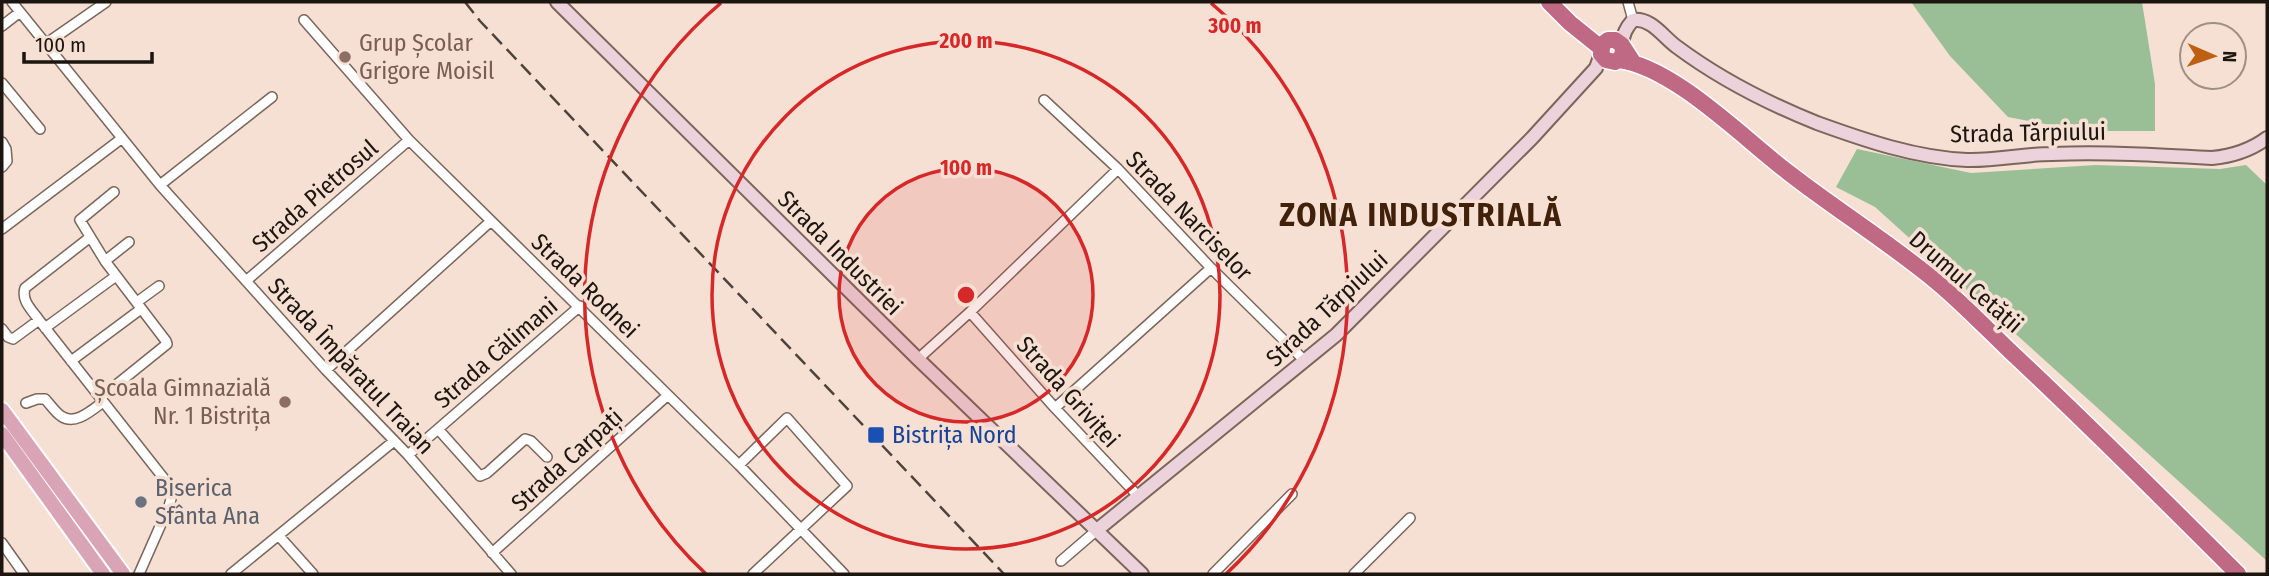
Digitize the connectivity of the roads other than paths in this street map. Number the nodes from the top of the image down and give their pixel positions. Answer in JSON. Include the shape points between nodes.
{"nodes":[{"id":1,"x":12,"y":2,"type":"edge"},
{"id":2,"x":106,"y":2,"type":"edge"},
{"id":3,"x":556,"y":2,"type":"edge"},
{"id":4,"x":1549,"y":2,"type":"edge"},
{"id":5,"x":1628,"y":2,"type":"edge"},
{"id":6,"x":1636,"y":2,"type":"edge"},
{"id":7,"x":20,"y":12,"type":"junction"},
{"id":8,"x":304,"y":20,"type":"dead end"},
{"id":9,"x":2,"y":26,"type":"edge"},
{"id":10,"x":47,"y":43,"type":"junction"},
{"id":11,"x":1615,"y":45,"type":"junction"},
{"id":12,"x":2,"y":83,"type":"edge"},
{"id":13,"x":272,"y":97,"type":"dead end"},
{"id":14,"x":1044,"y":100,"type":"dead end"},
{"id":15,"x":40,"y":129,"type":"dead end"},
{"id":16,"x":2267,"y":138,"type":"edge"},
{"id":17,"x":121,"y":139,"type":"junction"},
{"id":18,"x":409,"y":140,"type":"junction"},
{"id":19,"x":2,"y":142,"type":"edge"},
{"id":20,"x":2,"y":167,"type":"edge"},
{"id":21,"x":1118,"y":169,"type":"junction"},
{"id":22,"x":160,"y":185,"type":"junction"},
{"id":23,"x":114,"y":192,"type":"dead end"},
{"id":24,"x":491,"y":221,"type":"junction"},
{"id":25,"x":2,"y":229,"type":"edge"},
{"id":26,"x":89,"y":238,"type":"junction"},
{"id":27,"x":129,"y":242,"type":"dead end"},
{"id":28,"x":105,"y":261,"type":"junction"},
{"id":29,"x":1211,"y":268,"type":"junction"},
{"id":30,"x":116,"y":276,"type":"junction"},
{"id":31,"x":246,"y":281,"type":"junction"},
{"id":32,"x":159,"y":286,"type":"dead end"},
{"id":33,"x":139,"y":306,"type":"junction"},
{"id":34,"x":580,"y":306,"type":"junction"},
{"id":35,"x":970,"y":312,"type":"junction"},
{"id":36,"x":42,"y":324,"type":"junction"},
{"id":37,"x":2,"y":329,"type":"edge"},
{"id":38,"x":918,"y":359,"type":"junction"},
{"id":39,"x":71,"y":361,"type":"junction"},
{"id":40,"x":1305,"y":361,"type":"junction"},
{"id":41,"x":326,"y":370,"type":"junction"},
{"id":42,"x":668,"y":395,"type":"junction"},
{"id":43,"x":102,"y":400,"type":"junction"},
{"id":44,"x":26,"y":403,"type":"dead end"},
{"id":45,"x":1055,"y":408,"type":"junction"},
{"id":46,"x":2,"y":410,"type":"edge"},
{"id":47,"x":438,"y":429,"type":"junction"},
{"id":48,"x":2,"y":434,"type":"edge"},
{"id":49,"x":394,"y":441,"type":"junction"},
{"id":50,"x":408,"y":455,"type":"junction"},
{"id":51,"x":547,"y":457,"type":"dead end"},
{"id":52,"x":739,"y":465,"type":"junction"},
{"id":53,"x":1292,"y":494,"type":"dead end"},
{"id":54,"x":1139,"y":497,"type":"junction"},
{"id":55,"x":1410,"y":519,"type":"dead end"},
{"id":56,"x":800,"y":530,"type":"junction"},
{"id":57,"x":1097,"y":530,"type":"junction"},
{"id":58,"x":279,"y":536,"type":"junction"},
{"id":59,"x":2,"y":543,"type":"edge"},
{"id":60,"x":492,"y":553,"type":"junction"},
{"id":61,"x":1061,"y":561,"type":"dead end"},
{"id":62,"x":24,"y":574,"type":"edge"},
{"id":63,"x":103,"y":574,"type":"edge"},
{"id":64,"x":123,"y":574,"type":"edge"},
{"id":65,"x":139,"y":574,"type":"edge"},
{"id":66,"x":231,"y":574,"type":"edge"},
{"id":67,"x":313,"y":574,"type":"edge"},
{"id":68,"x":511,"y":574,"type":"edge"},
{"id":69,"x":753,"y":574,"type":"edge"},
{"id":70,"x":844,"y":574,"type":"edge"},
{"id":71,"x":1142,"y":574,"type":"edge"},
{"id":72,"x":1213,"y":574,"type":"edge"},
{"id":73,"x":1354,"y":574,"type":"edge"},
{"id":74,"x":2238,"y":574,"type":"edge"}],
"edges":[{"from":1,"to":7,"type":"street","name":"Strada Împăratul Traian"},
{"from":2,"to":10,"type":"street"},
{"from":3,"to":38,"type":"street","name":"Strada Industriei"},
{"from":4,"to":11,"type":"highway","name":"Drumul Cetății","via":[[1570,23]]},
{"from":5,"to":11,"type":"street"},
{"from":6,"to":11,"type":"street"},
{"from":7,"to":9,"type":"street"},
{"from":7,"to":10,"type":"street","name":"Strada Împăratul Traian"},
{"from":8,"to":18,"type":"street","name":"Strada Rodnei"},
{"from":10,"to":17,"type":"street","name":"Strada Împăratul Traian"},
{"from":11,"to":16,"type":"street","name":"Strada Tărpiului","via":[[1641,19],[1773,106],[1857,138],[1966,160],[2092,152],[2212,158],[2246,150]]},
{"from":11,"to":40,"type":"street","name":"Strada Tărpiului","via":[[1532,138]]},
{"from":11,"to":74,"type":"highway","name":"Drumul Cetății","via":[[1693,96],[1939,284]]},
{"from":12,"to":15,"type":"street"},
{"from":13,"to":22,"type":"street"},
{"from":14,"to":21,"type":"street","name":"Strada Narciselor"},
{"from":17,"to":22,"type":"street","name":"Strada Împăratul Traian"},
{"from":17,"to":25,"type":"street"},
{"from":18,"to":24,"type":"street","name":"Strada Rodnei"},
{"from":18,"to":31,"type":"street","name":"Strada Pietrosul"},
{"from":19,"to":20,"type":"street","via":[[7,161]]},
{"from":21,"to":29,"type":"street","name":"Strada Narciselor"},
{"from":21,"to":35,"type":"street"},
{"from":22,"to":31,"type":"street","name":"Strada Împăratul Traian"},
{"from":23,"to":26,"type":"street","via":[[81,217]]},
{"from":24,"to":34,"type":"street","name":"Strada Rodnei"},
{"from":24,"to":41,"type":"street"},
{"from":26,"to":28,"type":"street"},
{"from":26,"to":36,"type":"street","via":[[25,288],[24,299]]},
{"from":27,"to":28,"type":"street"},
{"from":28,"to":30,"type":"street"},
{"from":29,"to":40,"type":"street","name":"Strada Narciselor"},
{"from":29,"to":45,"type":"street"},
{"from":30,"to":33,"type":"street"},
{"from":30,"to":36,"type":"street"},
{"from":31,"to":41,"type":"street","name":"Strada Împăratul Traian"},
{"from":32,"to":33,"type":"street"},
{"from":33,"to":39,"type":"street"},
{"from":33,"to":43,"type":"street","via":[[166,346]]},
{"from":34,"to":42,"type":"street","name":"Strada Rodnei"},
{"from":34,"to":47,"type":"street","name":"Strada Călimani"},
{"from":35,"to":38,"type":"street"},
{"from":35,"to":45,"type":"street","name":"Strada Griviței"},
{"from":36,"to":37,"type":"street","via":[[13,339]]},
{"from":36,"to":39,"type":"street"},
{"from":38,"to":57,"type":"street","name":"Strada Industriei"},
{"from":39,"to":43,"type":"street"},
{"from":40,"to":54,"type":"street","name":"Strada Tărpiului"},
{"from":41,"to":49,"type":"street","name":"Strada Împăratul Traian"},
{"from":42,"to":52,"type":"street","name":"Strada Rodnei"},
{"from":42,"to":60,"type":"street","name":"Strada Carpați"},
{"from":43,"to":44,"type":"street","via":[[86,415],[69,419],[45,399]]},
{"from":43,"to":65,"type":"street","via":[[171,491],[169,506]]},
{"from":45,"to":54,"type":"street","name":"Strada Griviței"},
{"from":46,"to":64,"type":"main road"},
{"from":47,"to":50,"type":"street","name":"Strada Călimani"},
{"from":47,"to":51,"type":"street","name":"Strada Călimani","via":[[480,475],[525,439]]},
{"from":48,"to":63,"type":"main road"},
{"from":49,"to":50,"type":"street","name":"Strada Împăratul Traian"},
{"from":49,"to":58,"type":"street"},
{"from":50,"to":60,"type":"street","name":"Strada Împăratul Traian"},
{"from":52,"to":56,"type":"street","name":"Strada Rodnei"},
{"from":52,"to":56,"type":"street","via":[[787,418],[847,486]]},
{"from":53,"to":72,"type":"street"},
{"from":54,"to":57,"type":"street","name":"Strada Tărpiului"},
{"from":55,"to":73,"type":"street"},
{"from":56,"to":69,"type":"street"},
{"from":56,"to":70,"type":"street","name":"Strada Rodnei"},
{"from":57,"to":61,"type":"street"},
{"from":57,"to":71,"type":"street","name":"Strada Industriei"},
{"from":58,"to":66,"type":"street"},
{"from":58,"to":67,"type":"street"},
{"from":59,"to":62,"type":"street"},
{"from":60,"to":68,"type":"street","name":"Strada Împăratul Traian"}]}
